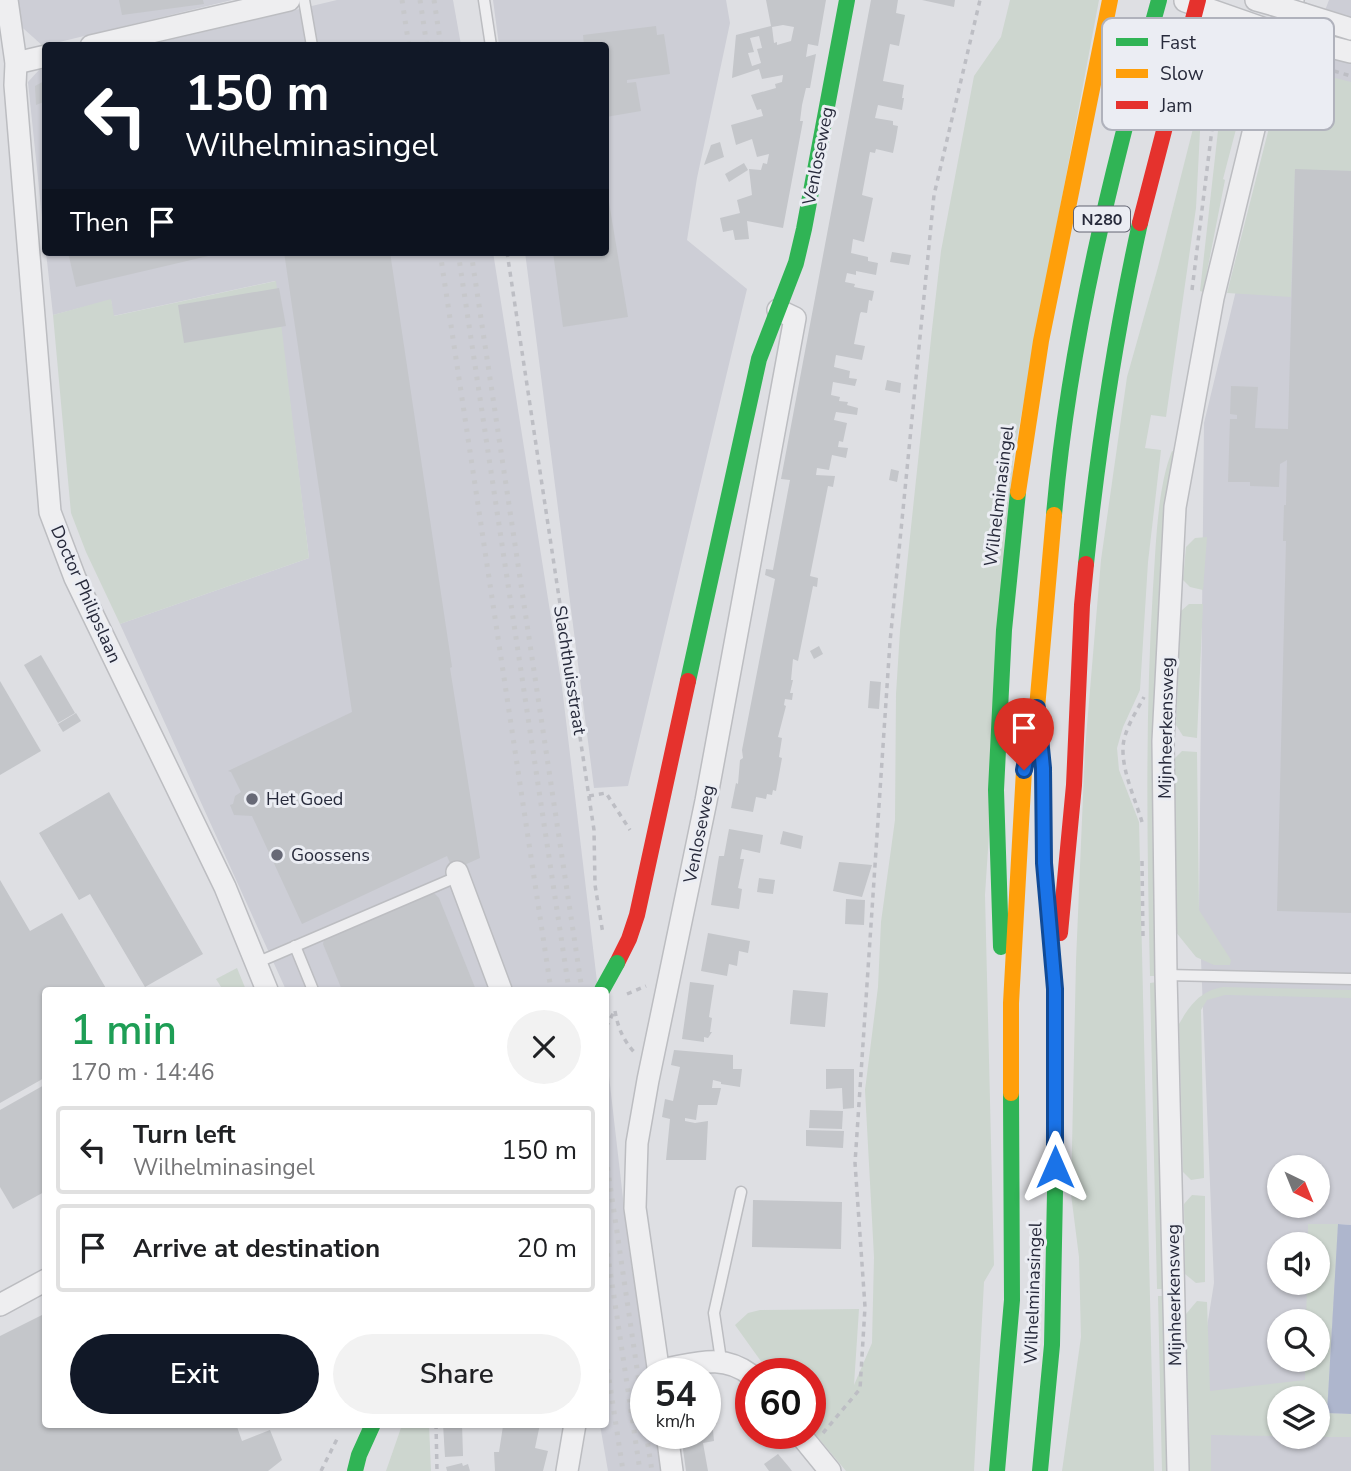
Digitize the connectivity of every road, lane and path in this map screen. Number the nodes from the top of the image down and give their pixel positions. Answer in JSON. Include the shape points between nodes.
{"nodes":[{"id":1,"x":7,"y":0,"type":"edge"},
{"id":2,"x":289,"y":0,"type":"edge"},
{"id":3,"x":304,"y":0,"type":"edge"},
{"id":4,"x":484,"y":0,"type":"edge"},
{"id":5,"x":847,"y":0,"type":"edge"},
{"id":6,"x":980,"y":0,"type":"edge"},
{"id":7,"x":1110,"y":0,"type":"edge"},
{"id":8,"x":1159,"y":0,"type":"edge"},
{"id":9,"x":1192,"y":2,"type":"edge"},
{"id":10,"x":1282,"y":5,"type":"edge"},
{"id":11,"x":1106,"y":18,"type":"edge"},
{"id":12,"x":1154,"y":18,"type":"edge"},
{"id":13,"x":1235,"y":18,"type":"edge"},
{"id":14,"x":1319,"y":18,"type":"edge"},
{"id":15,"x":1334,"y":23,"type":"edge"},
{"id":16,"x":1351,"y":29,"type":"edge"},
{"id":17,"x":1102,"y":40,"type":"edge"},
{"id":18,"x":108,"y":42,"type":"edge"},
{"id":19,"x":311,"y":42,"type":"edge"},
{"id":20,"x":490,"y":42,"type":"edge"},
{"id":21,"x":1334,"y":47,"type":"edge"},
{"id":22,"x":1351,"y":52,"type":"edge"},
{"id":23,"x":42,"y":57,"type":"edge"},
{"id":24,"x":16,"y":63,"type":"junction"},
{"id":25,"x":8,"y":87,"type":"edge"},
{"id":26,"x":1123,"y":130,"type":"edge"},
{"id":27,"x":1162,"y":130,"type":"edge"},
{"id":28,"x":1212,"y":130,"type":"edge"},
{"id":29,"x":1254,"y":130,"type":"edge"},
{"id":30,"x":508,"y":256,"type":"edge"},
{"id":31,"x":1192,"y":293,"type":"dead end"},
{"id":32,"x":779,"y":310,"type":"junction"},
{"id":33,"x":1146,"y":694,"type":"dead end"},
{"id":34,"x":1037,"y":708,"type":"junction"},
{"id":35,"x":1042,"y":756,"type":"dead end"},
{"id":36,"x":1044,"y":781,"type":"dead end"},
{"id":37,"x":589,"y":796,"type":"junction"},
{"id":38,"x":1143,"y":822,"type":"dead end"},
{"id":39,"x":631,"y":831,"type":"dead end"},
{"id":40,"x":458,"y":874,"type":"joint"},
{"id":41,"x":603,"y":938,"type":"dead end"},
{"id":42,"x":295,"y":946,"type":"junction"},
{"id":43,"x":256,"y":962,"type":"junction"},
{"id":44,"x":1166,"y":975,"type":"junction"},
{"id":45,"x":1351,"y":979,"type":"edge"},
{"id":46,"x":266,"y":987,"type":"edge"},
{"id":47,"x":312,"y":987,"type":"edge"},
{"id":48,"x":500,"y":987,"type":"edge"},
{"id":49,"x":604,"y":987,"type":"edge"},
{"id":50,"x":1055,"y":989,"type":"junction"},
{"id":51,"x":614,"y":1003,"type":"dead end"},
{"id":52,"x":1011,"y":1003,"type":"junction"},
{"id":53,"x":648,"y":1080,"type":"junction"},
{"id":54,"x":741,"y":1192,"type":"dead end"},
{"id":55,"x":42,"y":1282,"type":"edge"},
{"id":56,"x":0,"y":1306,"type":"edge"},
{"id":57,"x":657,"y":1358,"type":"edge"},
{"id":58,"x":721,"y":1358,"type":"edge"},
{"id":59,"x":721,"y":1360,"type":"edge"},
{"id":60,"x":735,"y":1365,"type":"edge"},
{"id":61,"x":826,"y":1421,"type":"edge"},
{"id":62,"x":371,"y":1428,"type":"edge"},
{"id":63,"x":436,"y":1428,"type":"edge"},
{"id":64,"x":574,"y":1428,"type":"edge"},
{"id":65,"x":340,"y":1434,"type":"dead end"},
{"id":66,"x":669,"y":1449,"type":"edge"},
{"id":67,"x":812,"y":1449,"type":"edge"},
{"id":68,"x":359,"y":1455,"type":"junction"},
{"id":69,"x":321,"y":1471,"type":"edge"},
{"id":70,"x":346,"y":1471,"type":"edge"},
{"id":71,"x":355,"y":1471,"type":"edge"},
{"id":72,"x":437,"y":1471,"type":"edge"},
{"id":73,"x":567,"y":1471,"type":"edge"},
{"id":74,"x":672,"y":1471,"type":"edge"},
{"id":75,"x":830,"y":1471,"type":"edge"},
{"id":76,"x":998,"y":1471,"type":"edge"},
{"id":77,"x":1040,"y":1471,"type":"edge"},
{"id":78,"x":1178,"y":1471,"type":"edge"}],
"edges":[{"from":1,"to":24,"type":"street","name":"Doctor Philipslaan"},
{"from":2,"to":18,"type":"street"},
{"from":3,"to":19,"type":"lane"},
{"from":4,"to":20,"type":"lane"},
{"from":5,"to":32,"type":"main road","name":"Venloseweg","via":[[804,229]]},
{"from":6,"to":61,"type":"path","via":[[934,195],[890,642],[855,1163],[865,1307],[860,1389]]},
{"from":7,"to":11,"type":"main road","name":"Wilhelminasingel","number":"N280"},
{"from":8,"to":12,"type":"main road","name":"Wilhelminasingel","number":"N280"},
{"from":9,"to":13,"type":"street","bridge":true},
{"from":10,"to":14,"type":"street"},
{"from":15,"to":16,"type":"street"},
{"from":17,"to":52,"type":"main road","name":"Wilhelminasingel","number":"N280","via":[[1041,341],[1010,566],[996,790],[1001,948]]},
{"from":21,"to":22,"type":"street","bridge":true},
{"from":23,"to":24,"type":"street"},
{"from":24,"to":25,"type":"street","name":"Doctor Philipslaan"},
{"from":25,"to":43,"type":"street","name":"Doctor Philipslaan","via":[[50,512],[75,578],[225,887]]},
{"from":26,"to":34,"type":"main road","name":"Wilhelminasingel","number":"N280","via":[[1094,253],[1060,442]]},
{"from":27,"to":50,"type":"main road","name":"Wilhelminasingel","number":"N280","via":[[1124,296],[1098,450],[1082,605],[1074,785]]},
{"from":28,"to":31,"type":"path","bridge":true},
{"from":29,"to":44,"type":"street","name":"Mijnheerkensweg","via":[[1213,298],[1175,507],[1163,741]]},
{"from":30,"to":37,"type":"path","name":"Slachthuisstraat"},
{"from":32,"to":49,"type":"main road","name":"Venloseweg","bridge":true,"via":[[759,359],[637,915]]},
{"from":32,"to":53,"type":"street","name":"Venloseweg","via":[[795,318],[706,801]]},
{"from":33,"to":38,"type":"path","name":"Mijnheerkensweg","via":[[1123,746]]},
{"from":34,"to":35,"type":"main road","name":"Wilhelminasingel","number":"N280"},
{"from":34,"to":52,"type":"main road","name":"Wilhelminasingel","number":"N280","via":[[1024,770]]},
{"from":36,"to":50,"type":"main road","name":"Wilhelminasingel","number":"N280","via":[[1044,863]]},
{"from":37,"to":39,"type":"path","via":[[606,793]]},
{"from":37,"to":41,"type":"path","name":"Slachthuisstraat"},
{"from":40,"to":42,"type":"lane"},
{"from":40,"to":48,"type":"street"},
{"from":42,"to":43,"type":"lane"},
{"from":42,"to":47,"type":"lane"},
{"from":43,"to":46,"type":"street","name":"Doctor Philipslaan"},
{"from":44,"to":45,"type":"lane"},
{"from":44,"to":78,"type":"street","name":"Mijnheerkensweg"},
{"from":50,"to":77,"type":"main road","name":"Wilhelminasingel","number":"N280","via":[[1054,1297]]},
{"from":51,"to":53,"type":"path","via":[[618,1029],[640,1059]]},
{"from":52,"to":76,"type":"main road","name":"Wilhelminasingel","number":"N280","via":[[1012,1300]]},
{"from":53,"to":57,"type":"street","name":"Venloseweg","via":[[637,1143],[635,1208]]},
{"from":54,"to":58,"type":"lane","via":[[715,1313]]},
{"from":55,"to":56,"type":"street"},
{"from":59,"to":60,"type":"street"},
{"from":62,"to":68,"type":"main road"},
{"from":63,"to":72,"type":"path"},
{"from":64,"to":73,"type":"street"},
{"from":65,"to":69,"type":"path"},
{"from":66,"to":74,"type":"street"},
{"from":67,"to":75,"type":"street"},
{"from":68,"to":70,"type":"main road"},
{"from":68,"to":71,"type":"main road"}]}
